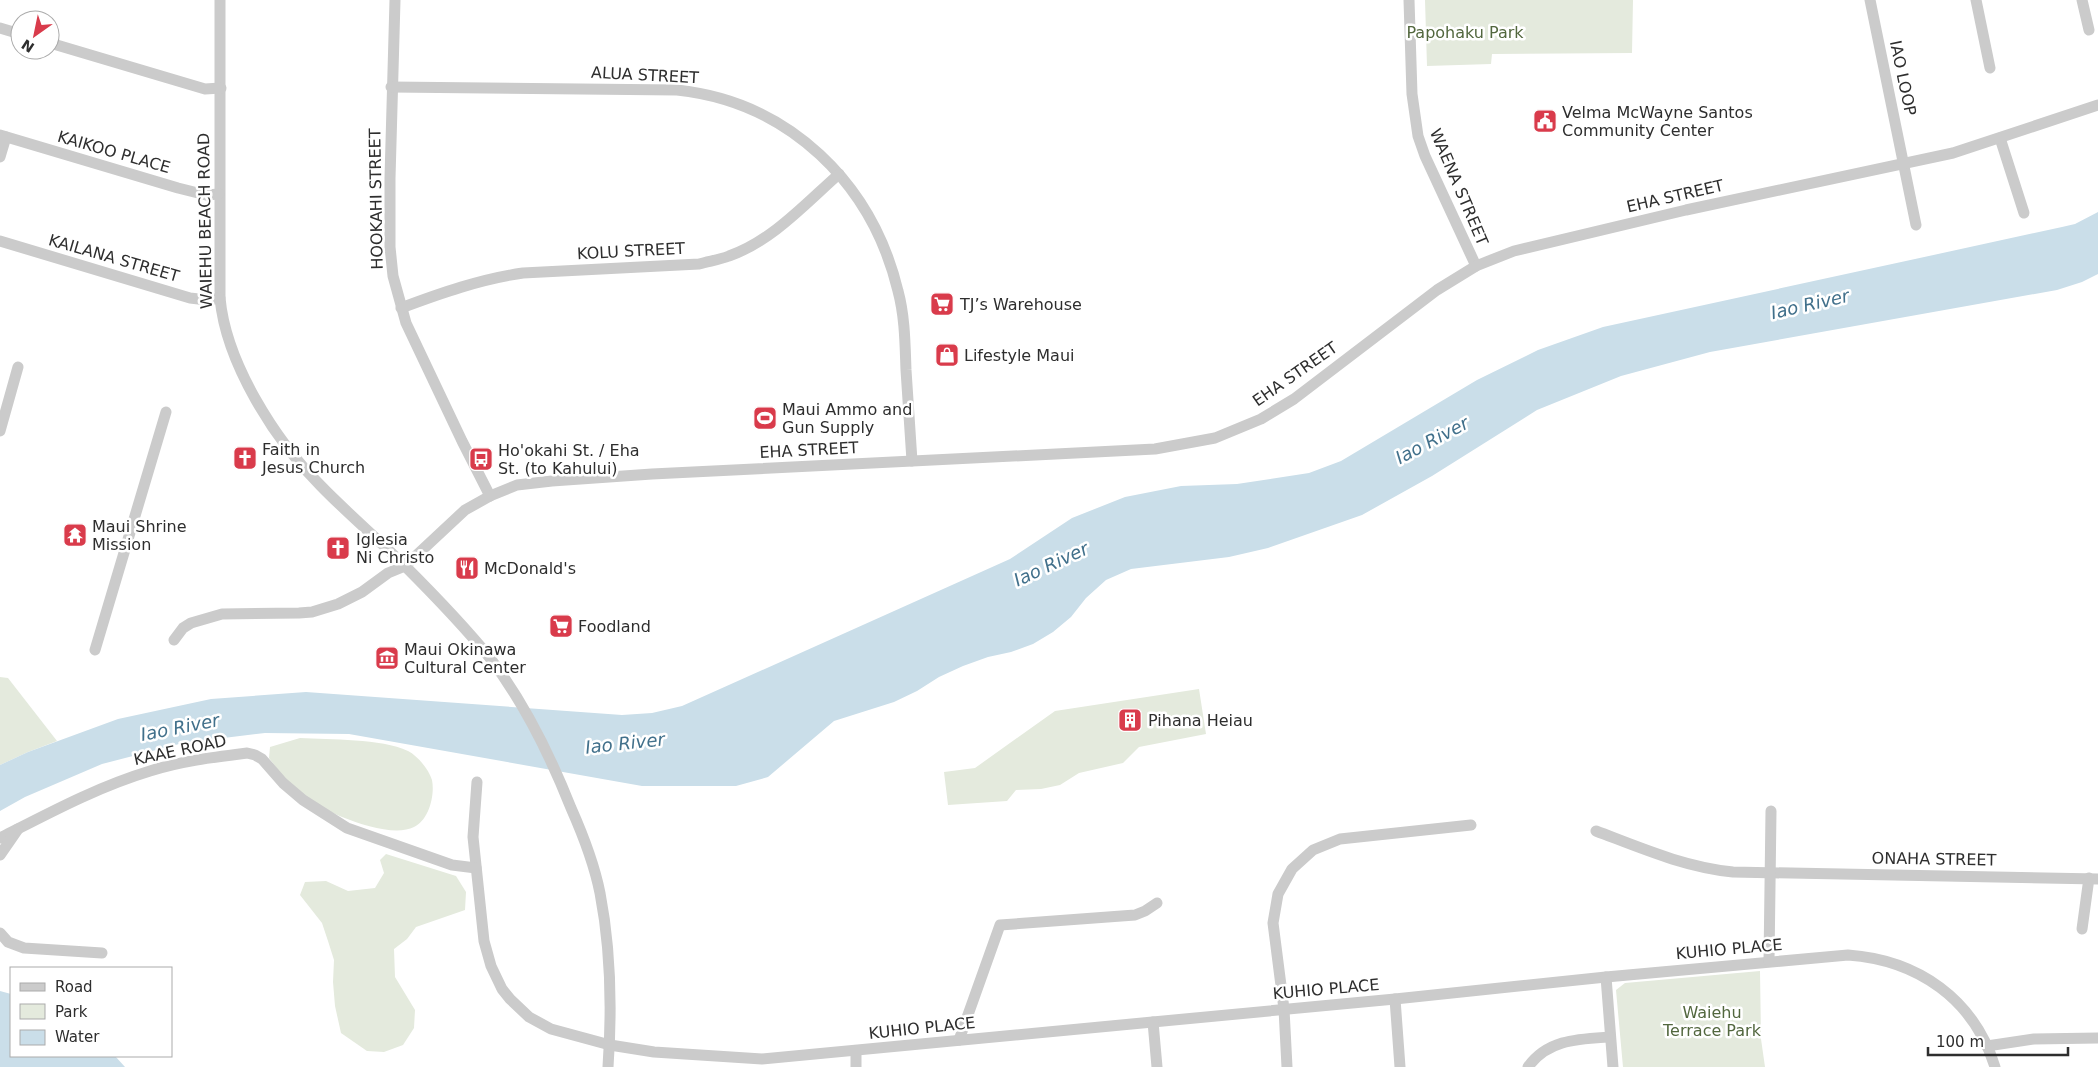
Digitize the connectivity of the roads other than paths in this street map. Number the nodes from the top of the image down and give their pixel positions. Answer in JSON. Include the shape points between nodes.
{"nodes":[{"id":1,"x":220,"y":0,"type":"edge"},
{"id":2,"x":394,"y":0,"type":"edge"},
{"id":3,"x":1410,"y":0,"type":"edge"},
{"id":4,"x":1870,"y":0,"type":"edge"},
{"id":5,"x":1976,"y":0,"type":"edge"},
{"id":6,"x":2082,"y":0,"type":"edge"},
{"id":7,"x":2088,"y":30,"type":"dead end"},
{"id":8,"x":60,"y":46,"type":"edge"},
{"id":9,"x":1990,"y":68,"type":"dead end"},
{"id":10,"x":391,"y":86,"type":"junction"},
{"id":11,"x":221,"y":88,"type":"junction"},
{"id":12,"x":2097,"y":107,"type":"edge"},
{"id":13,"x":3,"y":136,"type":"edge"},
{"id":14,"x":2000,"y":138,"type":"junction"},
{"id":15,"x":0,"y":157,"type":"edge"},
{"id":16,"x":1905,"y":163,"type":"junction"},
{"id":17,"x":839,"y":174,"type":"junction"},
{"id":18,"x":219,"y":194,"type":"junction"},
{"id":19,"x":2024,"y":213,"type":"dead end"},
{"id":20,"x":1916,"y":225,"type":"dead end"},
{"id":21,"x":0,"y":241,"type":"edge"},
{"id":22,"x":1476,"y":266,"type":"junction"},
{"id":23,"x":220,"y":298,"type":"junction"},
{"id":24,"x":401,"y":308,"type":"junction"},
{"id":25,"x":18,"y":367,"type":"dead end"},
{"id":26,"x":166,"y":412,"type":"dead end"},
{"id":27,"x":0,"y":431,"type":"edge"},
{"id":28,"x":912,"y":461,"type":"junction"},
{"id":29,"x":490,"y":496,"type":"junction"},
{"id":30,"x":405,"y":566,"type":"junction"},
{"id":31,"x":174,"y":640,"type":"dead end"},
{"id":32,"x":95,"y":650,"type":"dead end"},
{"id":33,"x":477,"y":782,"type":"dead end"},
{"id":34,"x":1771,"y":811,"type":"dead end"},
{"id":35,"x":1471,"y":825,"type":"dead end"},
{"id":36,"x":19,"y":828,"type":"junction"},
{"id":37,"x":1596,"y":831,"type":"dead end"},
{"id":38,"x":0,"y":838,"type":"edge"},
{"id":39,"x":0,"y":855,"type":"edge"},
{"id":40,"x":476,"y":868,"type":"junction"},
{"id":41,"x":1770,"y":874,"type":"junction"},
{"id":42,"x":2093,"y":878,"type":"edge"},
{"id":43,"x":1157,"y":903,"type":"dead end"},
{"id":44,"x":2082,"y":929,"type":"dead end"},
{"id":45,"x":0,"y":934,"type":"edge"},
{"id":46,"x":102,"y":953,"type":"dead end"},
{"id":47,"x":1769,"y":961,"type":"junction"},
{"id":48,"x":1606,"y":977,"type":"junction"},
{"id":49,"x":1395,"y":999,"type":"junction"},
{"id":50,"x":1284,"y":1009,"type":"junction"},
{"id":51,"x":1153,"y":1022,"type":"junction"},
{"id":52,"x":1610,"y":1036,"type":"junction"},
{"id":53,"x":2098,"y":1038,"type":"edge"},
{"id":54,"x":959,"y":1040,"type":"junction"},
{"id":55,"x":610,"y":1045,"type":"junction"},
{"id":56,"x":1987,"y":1046,"type":"junction"},
{"id":57,"x":856,"y":1051,"type":"junction"},
{"id":58,"x":746,"y":1063,"type":"edge"},
{"id":59,"x":608,"y":1067,"type":"edge"},
{"id":60,"x":856,"y":1067,"type":"edge"},
{"id":61,"x":1157,"y":1067,"type":"edge"},
{"id":62,"x":1287,"y":1067,"type":"edge"},
{"id":63,"x":1400,"y":1067,"type":"edge"},
{"id":64,"x":1528,"y":1067,"type":"edge"},
{"id":65,"x":1613,"y":1067,"type":"edge"},
{"id":66,"x":1995,"y":1067,"type":"edge"}],
"edges":[{"from":1,"to":11,"type":"street","name":"WAIEHU BEACH ROAD"},
{"from":2,"to":10,"type":"street","name":"HOOKAHI STREET"},
{"from":3,"to":22,"type":"street","name":"WAENA STREET","via":[[1412,94],[1418,136]]},
{"from":4,"to":16,"type":"street","name":"IAO LOOP"},
{"from":5,"to":9,"type":"street"},
{"from":6,"to":7,"type":"street"},
{"from":8,"to":11,"type":"street","via":[[205,89]]},
{"from":10,"to":17,"type":"street","name":"ALUA STREET","via":[[698,92],[765,116],[801,138]]},
{"from":10,"to":24,"type":"street","name":"HOOKAHI STREET","via":[[390,256]]},
{"from":11,"to":18,"type":"street","name":"WAIEHU BEACH ROAD"},
{"from":12,"to":14,"type":"street","name":"EHA STREET"},
{"from":13,"to":15,"type":"street"},
{"from":13,"to":18,"type":"street","name":"KAIKOO PLACE","via":[[206,195]]},
{"from":14,"to":16,"type":"street","name":"EHA STREET"},
{"from":14,"to":19,"type":"street"},
{"from":16,"to":20,"type":"street","name":"IAO LOOP"},
{"from":16,"to":22,"type":"street","name":"EHA STREET","via":[[1676,212],[1514,252]]},
{"from":17,"to":24,"type":"street","name":"KOLU STREET","via":[[777,229],[759,242],[727,257],[699,264],[503,276]]},
{"from":17,"to":28,"type":"street","name":"ALUA STREET","via":[[874,225],[899,292]]},
{"from":18,"to":23,"type":"street","name":"WAIEHU BEACH ROAD"},
{"from":21,"to":23,"type":"street","name":"KAILANA STREET","via":[[190,298]]},
{"from":22,"to":28,"type":"street","name":"EHA STREET","via":[[1437,290],[1294,399],[1261,419],[1215,438],[1155,449]]},
{"from":23,"to":30,"type":"street","name":"WAIEHU BEACH ROAD","via":[[228,338],[242,375],[282,438],[319,484]]},
{"from":24,"to":29,"type":"street","name":"HOOKAHI STREET"},
{"from":25,"to":27,"type":"street"},
{"from":26,"to":32,"type":"street"},
{"from":28,"to":29,"type":"street","name":"EHA STREET","via":[[552,481],[518,485]]},
{"from":29,"to":30,"type":"street","name":"EHA STREET","via":[[465,510]]},
{"from":30,"to":31,"type":"street","name":"EHA STREET","via":[[388,573],[350,599],[326,609],[299,613],[222,614],[191,623]]},
{"from":30,"to":55,"type":"street","name":"WAIEHU BEACH ROAD","via":[[490,659],[536,729],[564,789],[588,850],[600,892],[611,986]]},
{"from":33,"to":40,"type":"street","via":[[474,819]]},
{"from":34,"to":41,"type":"street"},
{"from":35,"to":50,"type":"street","via":[[1340,839],[1322,845],[1298,862],[1281,885],[1274,913]]},
{"from":36,"to":38,"type":"street","name":"KAAE ROAD"},
{"from":36,"to":39,"type":"street","name":"KAAE ROAD"},
{"from":36,"to":40,"type":"street","name":"KAAE ROAD","via":[[105,786],[151,770],[199,759],[248,753],[262,759],[303,800],[347,828],[452,864]]},
{"from":37,"to":41,"type":"street","name":"ONAHA STREET","via":[[1691,865]]},
{"from":40,"to":55,"type":"street","via":[[487,954],[506,994],[529,1016],[551,1029]]},
{"from":41,"to":42,"type":"street","name":"ONAHA STREET"},
{"from":41,"to":47,"type":"street"},
{"from":42,"to":44,"type":"street"},
{"from":43,"to":54,"type":"street","via":[[1134,915],[1000,926]]},
{"from":45,"to":46,"type":"street","via":[[8,942],[24,948]]},
{"from":47,"to":48,"type":"street","name":"KUHIO PLACE"},
{"from":47,"to":56,"type":"street","name":"KUHIO PLACE","via":[[1848,955],[1900,965],[1917,972],[1946,992],[1970,1018]]},
{"from":48,"to":49,"type":"street","name":"KUHIO PLACE"},
{"from":48,"to":52,"type":"street"},
{"from":49,"to":50,"type":"street","name":"KUHIO PLACE"},
{"from":49,"to":63,"type":"street"},
{"from":50,"to":51,"type":"street","name":"KUHIO PLACE"},
{"from":50,"to":62,"type":"street"},
{"from":51,"to":54,"type":"street","name":"KUHIO PLACE"},
{"from":51,"to":61,"type":"street"},
{"from":52,"to":64,"type":"street","via":[[1561,1042],[1541,1053]]},
{"from":52,"to":65,"type":"street"},
{"from":53,"to":56,"type":"street","via":[[2034,1039]]},
{"from":54,"to":57,"type":"street","name":"KUHIO PLACE"},
{"from":55,"to":58,"type":"street","name":"KUHIO PLACE"},
{"from":55,"to":59,"type":"street","name":"WAIEHU BEACH ROAD"},
{"from":56,"to":66,"type":"street","name":"KUHIO PLACE"},
{"from":57,"to":58,"type":"street","name":"KUHIO PLACE"},
{"from":57,"to":60,"type":"street"}]}
